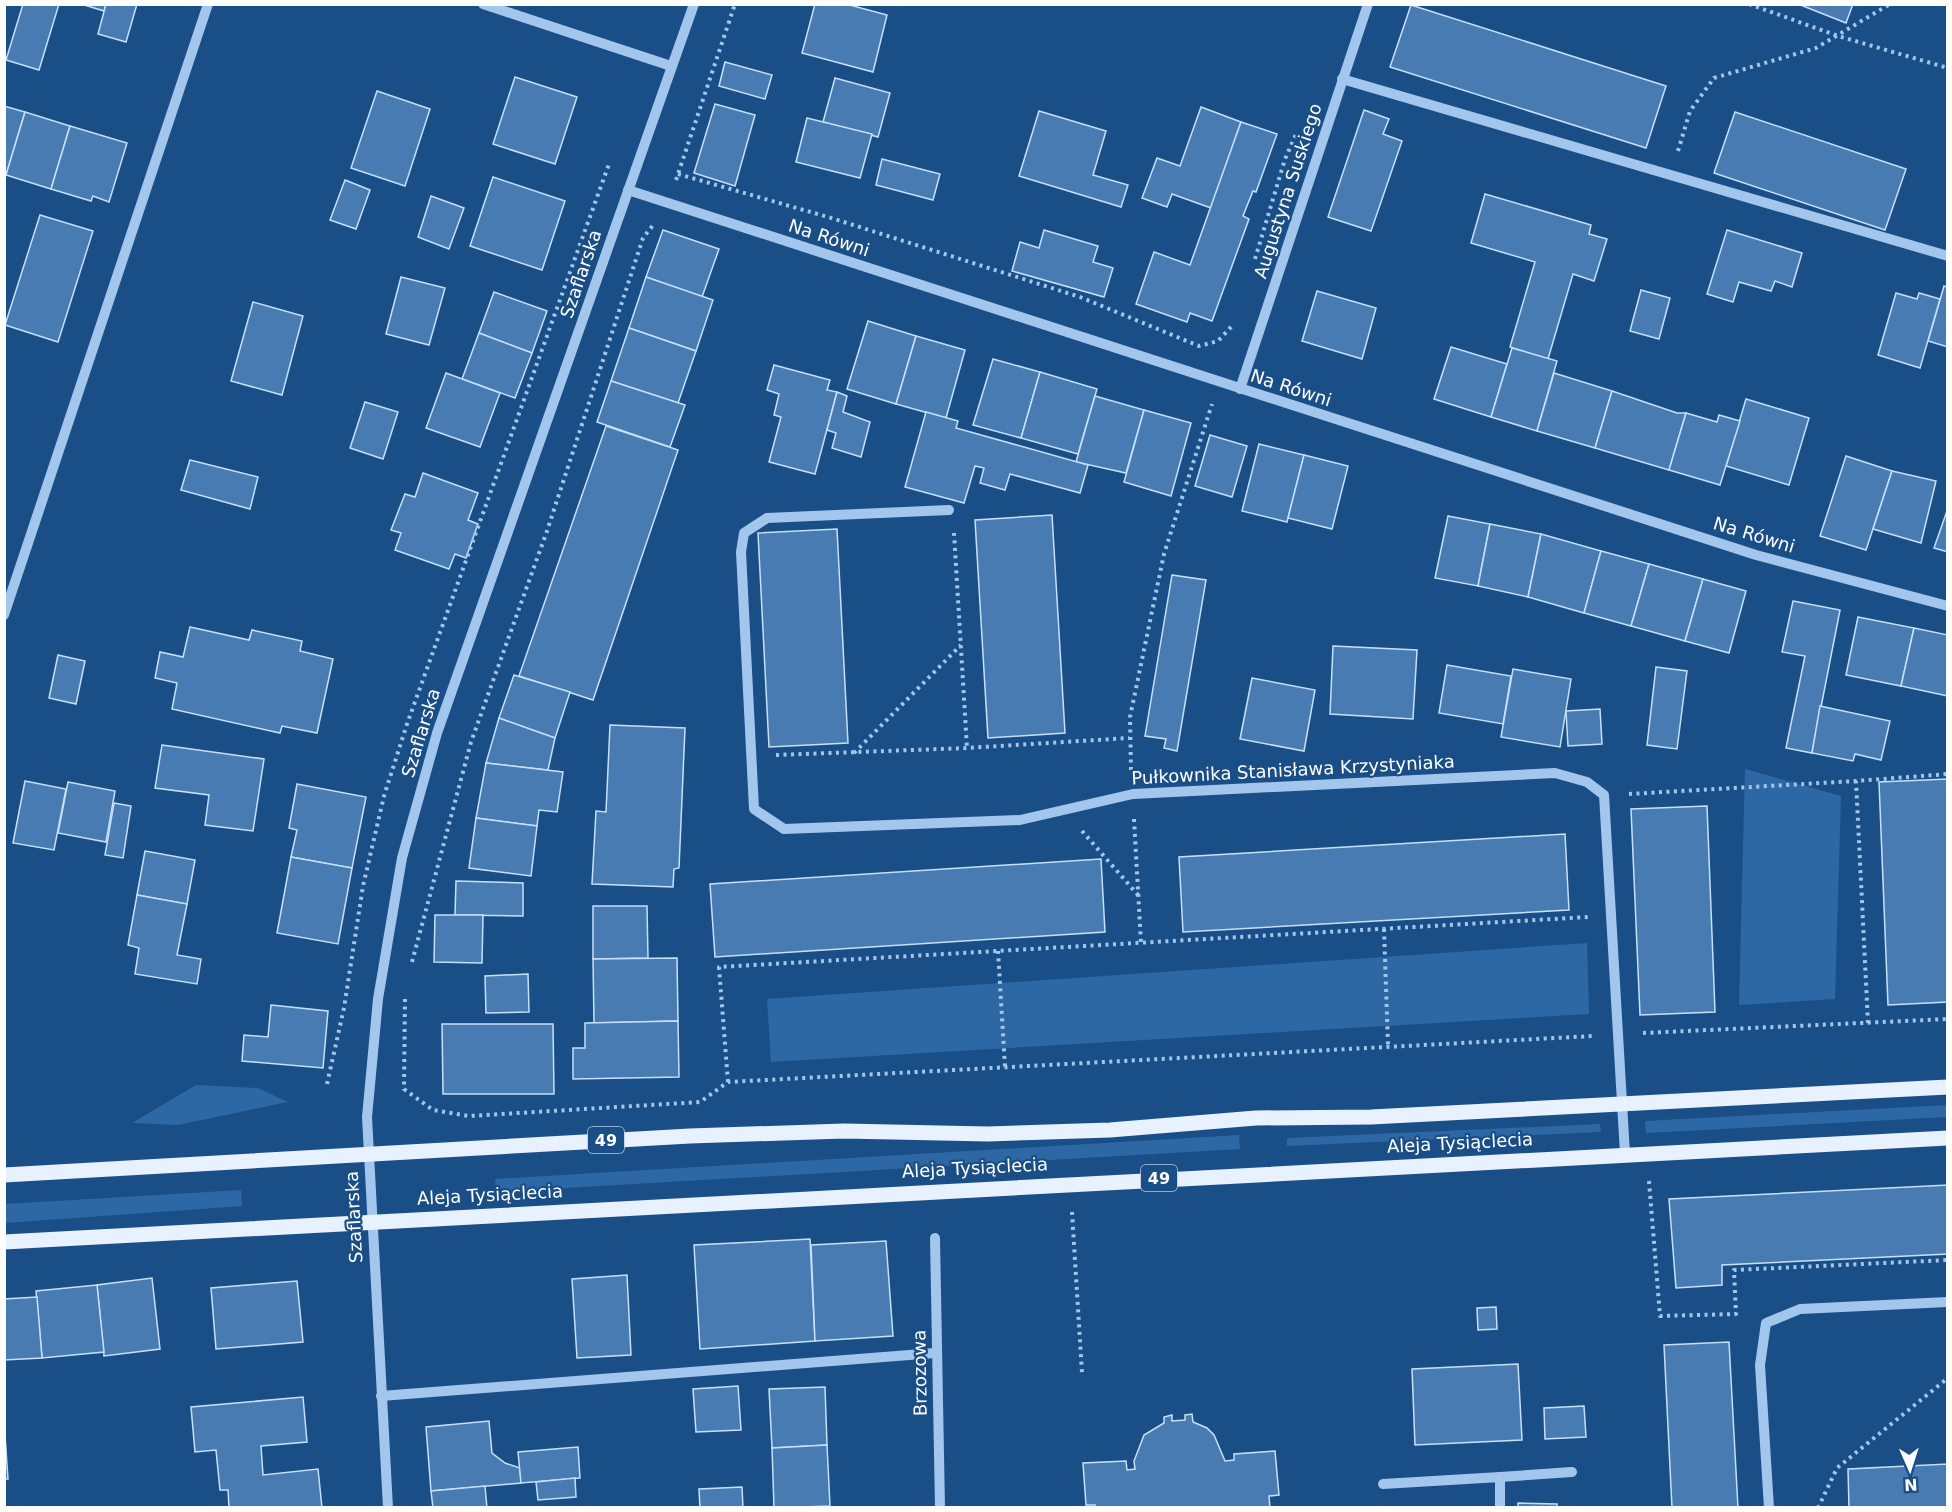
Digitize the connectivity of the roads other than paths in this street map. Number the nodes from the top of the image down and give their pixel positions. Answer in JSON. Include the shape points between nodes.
{"nodes":[{"id":1,"x":208,"y":4,"type":"edge"},
{"id":2,"x":483,"y":4,"type":"edge"},
{"id":3,"x":694,"y":4,"type":"edge"},
{"id":4,"x":1368,"y":4,"type":"edge"},
{"id":5,"x":671,"y":66,"type":"junction"},
{"id":6,"x":1342,"y":79,"type":"junction"},
{"id":7,"x":628,"y":190,"type":"junction"},
{"id":8,"x":1947,"y":256,"type":"edge"},
{"id":9,"x":1240,"y":389,"type":"junction"},
{"id":10,"x":949,"y":510,"type":"road end"},
{"id":11,"x":1947,"y":606,"type":"edge"},
{"id":12,"x":4,"y":615,"type":"edge"},
{"id":13,"x":1947,"y":1087,"type":"edge"},
{"id":14,"x":1623,"y":1105,"type":"junction"},
{"id":15,"x":1947,"y":1138,"type":"edge"},
{"id":16,"x":367,"y":1154,"type":"junction"},
{"id":17,"x":1625,"y":1154,"type":"junction"},
{"id":18,"x":4,"y":1175,"type":"edge"},
{"id":19,"x":371,"y":1221,"type":"junction"},
{"id":20,"x":935,"y":1238,"type":"dead end"},
{"id":21,"x":4,"y":1242,"type":"edge"},
{"id":22,"x":1947,"y":1302,"type":"edge"},
{"id":23,"x":935,"y":1353,"type":"junction"},
{"id":24,"x":381,"y":1396,"type":"junction"},
{"id":25,"x":1572,"y":1472,"type":"dead end"},
{"id":26,"x":1500,"y":1477,"type":"junction"},
{"id":27,"x":1383,"y":1484,"type":"dead end"},
{"id":28,"x":388,"y":1508,"type":"edge"},
{"id":29,"x":940,"y":1508,"type":"edge"},
{"id":30,"x":1500,"y":1508,"type":"edge"},
{"id":31,"x":1769,"y":1508,"type":"edge"}],
"edges":[{"from":1,"to":12,"type":"street"},
{"from":2,"to":5,"type":"street"},
{"from":3,"to":5,"type":"street","name":"Szaflarska"},
{"from":4,"to":6,"type":"street","name":"Augustyna Suskiego"},
{"from":5,"to":7,"type":"street","name":"Szaflarska"},
{"from":6,"to":8,"type":"street"},
{"from":6,"to":9,"type":"street","name":"Augustyna Suskiego"},
{"from":7,"to":9,"type":"street","name":"Na Równi"},
{"from":7,"to":16,"type":"street","name":"Szaflarska","via":[[437,733],[402,858],[378,999],[368,1097]]},
{"from":9,"to":11,"type":"street","name":"Na Równi","via":[[1756,555]]},
{"from":10,"to":14,"type":"street","name":"Pułkownika Stanisława Krzystyniaka","via":[[767,518],[744,533],[741,552],[754,809],[784,830],[1020,820],[1133,794],[1555,773],[1587,782],[1604,795]]},
{"from":13,"to":14,"type":"main road","name":"Aleja Tysiąclecia","number":"49"},
{"from":14,"to":16,"type":"main road","name":"Aleja Tysiąclecia","number":"49","via":[[1371,1117],[1256,1118],[1110,1130],[690,1136]]},
{"from":14,"to":17,"type":"street"},
{"from":15,"to":17,"type":"main road","name":"Aleja Tysiąclecia","number":"49"},
{"from":16,"to":18,"type":"main road","name":"Aleja Tysiąclecia","number":"49"},
{"from":16,"to":19,"type":"street","name":"Szaflarska"},
{"from":17,"to":19,"type":"main road","name":"Aleja Tysiąclecia","number":"49"},
{"from":19,"to":21,"type":"main road","name":"Aleja Tysiąclecia","number":"49"},
{"from":19,"to":24,"type":"street","name":"Szaflarska"},
{"from":20,"to":23,"type":"street","name":"Brzozowa"},
{"from":22,"to":31,"type":"street","via":[[1800,1309],[1766,1323],[1760,1365]]},
{"from":23,"to":24,"type":"street"},
{"from":23,"to":29,"type":"street","name":"Brzozowa"},
{"from":24,"to":28,"type":"street","name":"Szaflarska"},
{"from":25,"to":26,"type":"street"},
{"from":26,"to":27,"type":"street"},
{"from":26,"to":30,"type":"street"}]}
